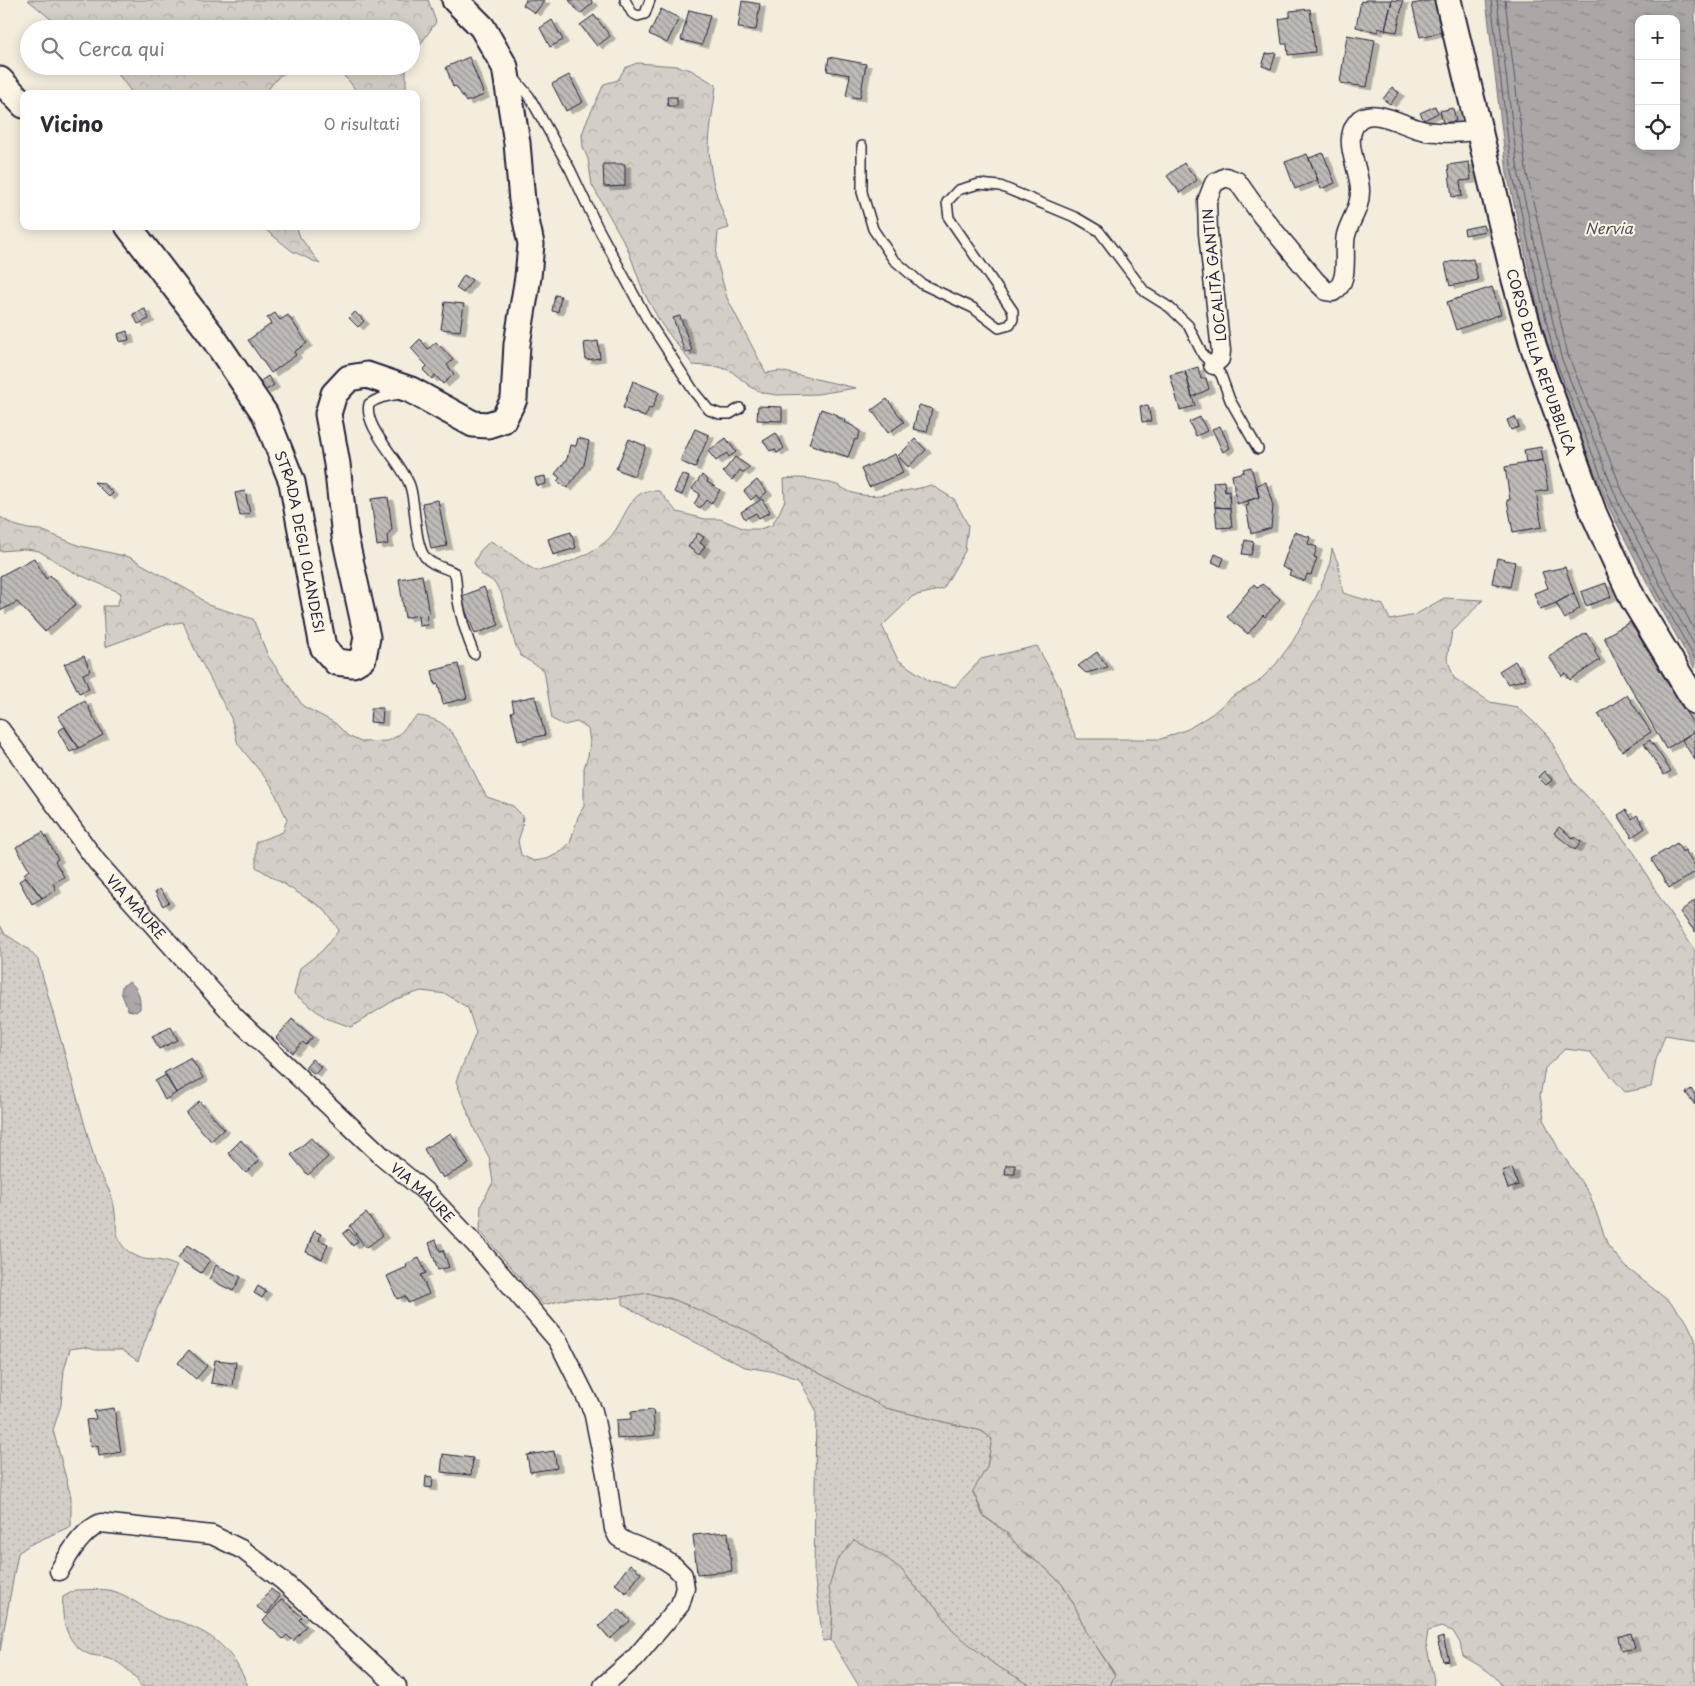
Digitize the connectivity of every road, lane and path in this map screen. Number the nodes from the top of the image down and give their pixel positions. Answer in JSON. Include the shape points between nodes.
{"nodes":[{"id":1,"x":455,"y":0,"type":"edge"},
{"id":2,"x":625,"y":0,"type":"edge"},
{"id":3,"x":650,"y":0,"type":"edge"},
{"id":4,"x":1448,"y":0,"type":"edge"},
{"id":5,"x":505,"y":67,"type":"junction"},
{"id":6,"x":0,"y":80,"type":"edge"},
{"id":7,"x":20,"y":101,"type":"edge"},
{"id":8,"x":1479,"y":130,"type":"junction"},
{"id":9,"x":862,"y":146,"type":"dead end"},
{"id":10,"x":131,"y":230,"type":"edge"},
{"id":11,"x":1214,"y":365,"type":"junction"},
{"id":12,"x":412,"y":390,"type":"junction"},
{"id":13,"x":740,"y":408,"type":"dead end"},
{"id":14,"x":1258,"y":448,"type":"dead end"},
{"id":15,"x":474,"y":654,"type":"dead end"},
{"id":16,"x":1695,"y":701,"type":"edge"},
{"id":17,"x":0,"y":729,"type":"edge"},
{"id":18,"x":59,"y":1571,"type":"dead end"},
{"id":19,"x":397,"y":1686,"type":"edge"},
{"id":20,"x":603,"y":1686,"type":"edge"}],
"edges":[{"from":1,"to":5,"type":"main road","name":"STRADA DEGLI OLANDESI","via":[[482,27]]},
{"from":2,"to":3,"type":"lane","via":[[638,16],[644,14]]},
{"from":4,"to":8,"type":"main road","name":"CORSO DELLA REPUBBLICA"},
{"from":5,"to":12,"type":"main road","name":"STRADA DEGLI OLANDESI","via":[[522,201],[531,244],[517,344],[514,399],[502,420],[488,425],[473,424]]},
{"from":5,"to":13,"type":"lane","via":[[529,96],[647,319],[695,393],[709,410],[720,414],[730,414]]},
{"from":6,"to":7,"type":"main road"},
{"from":8,"to":11,"type":"street","name":"LOCALITÀ GANTIN","via":[[1438,133],[1375,115],[1358,121],[1352,134],[1352,155],[1360,190],[1359,205],[1346,236],[1342,280],[1338,289],[1332,292],[1326,291],[1309,274],[1237,181],[1226,177],[1214,183],[1206,201],[1222,351],[1220,360]]},
{"from":8,"to":16,"type":"main road","name":"CORSO DELLA REPUBBLICA","via":[[1534,348],[1594,514],[1634,599]]},
{"from":9,"to":11,"type":"lane","via":[[862,192],[873,229],[893,259],[922,284],[973,308],[999,328],[1012,322],[1013,311],[950,218],[947,202],[958,190],[979,184],[1000,186],[1100,231],[1145,292],[1169,307],[1188,325],[1203,354]]},
{"from":10,"to":12,"type":"main road","name":"STRADA DEGLI OLANDESI","via":[[210,333],[266,414],[292,482],[323,647],[336,662],[353,664],[363,658],[367,637],[345,537],[328,414],[334,394],[349,378],[367,375]]},
{"from":11,"to":14,"type":"lane"},
{"from":12,"to":15,"type":"lane","via":[[375,400],[367,411],[376,432],[410,485],[424,556],[431,564],[455,573],[457,598]]},
{"from":17,"to":20,"type":"street","name":"VIA MAURE","via":[[96,862],[235,1017],[382,1156],[427,1193],[558,1341],[593,1411],[618,1537],[674,1566],[683,1575],[685,1588],[674,1613],[635,1658]]},
{"from":18,"to":19,"type":"street","via":[[93,1526],[101,1523],[212,1534],[242,1550],[283,1581]]}]}
